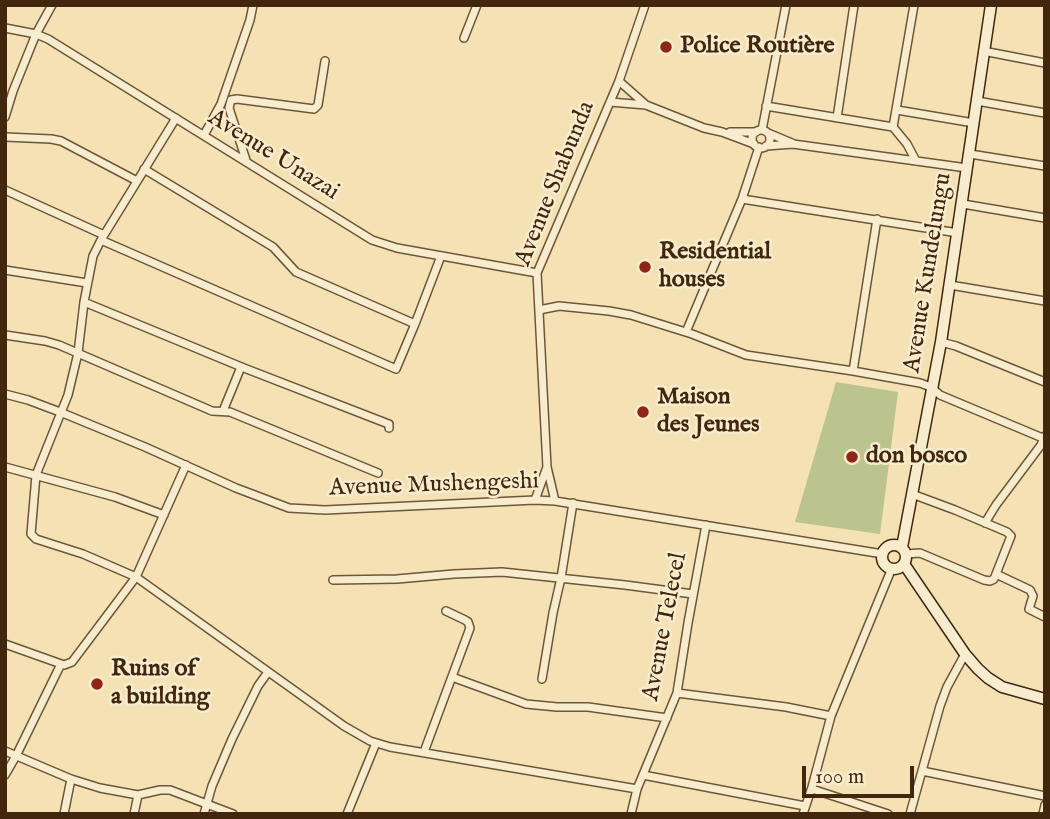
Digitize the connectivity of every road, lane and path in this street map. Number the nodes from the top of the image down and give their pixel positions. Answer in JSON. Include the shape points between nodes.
{"nodes":[{"id":1,"x":52,"y":5,"type":"edge"},
{"id":2,"x":253,"y":5,"type":"edge"},
{"id":3,"x":477,"y":5,"type":"edge"},
{"id":4,"x":645,"y":5,"type":"edge"},
{"id":5,"x":786,"y":5,"type":"edge"},
{"id":6,"x":854,"y":5,"type":"edge"},
{"id":7,"x":905,"y":5,"type":"edge"},
{"id":8,"x":991,"y":5,"type":"edge"},
{"id":9,"x":914,"y":6,"type":"edge"},
{"id":10,"x":5,"y":28,"type":"edge"},
{"id":11,"x":36,"y":34,"type":"junction"},
{"id":12,"x":464,"y":38,"type":"dead end"},
{"id":13,"x":983,"y":51,"type":"junction"},
{"id":14,"x":325,"y":61,"type":"dead end"},
{"id":15,"x":1045,"y":63,"type":"edge"},
{"id":16,"x":619,"y":81,"type":"junction"},
{"id":17,"x":9,"y":91,"type":"edge"},
{"id":18,"x":977,"y":101,"type":"junction"},
{"id":19,"x":610,"y":103,"type":"junction"},
{"id":20,"x":646,"y":105,"type":"junction"},
{"id":21,"x":766,"y":106,"type":"junction"},
{"id":22,"x":897,"y":110,"type":"junction"},
{"id":23,"x":1045,"y":113,"type":"edge"},
{"id":24,"x":5,"y":117,"type":"edge"},
{"id":25,"x":176,"y":118,"type":"junction"},
{"id":26,"x":837,"y":118,"type":"junction"},
{"id":27,"x":974,"y":123,"type":"junction"},
{"id":28,"x":893,"y":127,"type":"junction"},
{"id":29,"x":722,"y":132,"type":"junction"},
{"id":30,"x":762,"y":132,"type":"junction"},
{"id":31,"x":204,"y":135,"type":"junction"},
{"id":32,"x":5,"y":137,"type":"edge"},
{"id":33,"x":793,"y":144,"type":"junction"},
{"id":34,"x":760,"y":146,"type":"junction"},
{"id":35,"x":970,"y":154,"type":"junction"},
{"id":36,"x":246,"y":160,"type":"junction"},
{"id":37,"x":916,"y":161,"type":"junction"},
{"id":38,"x":1045,"y":166,"type":"edge"},
{"id":39,"x":967,"y":168,"type":"junction"},
{"id":40,"x":144,"y":169,"type":"junction"},
{"id":41,"x":137,"y":181,"type":"junction"},
{"id":42,"x":5,"y":190,"type":"edge"},
{"id":43,"x":742,"y":199,"type":"junction"},
{"id":44,"x":962,"y":204,"type":"junction"},
{"id":45,"x":1045,"y":218,"type":"edge"},
{"id":46,"x":877,"y":219,"type":"junction"},
{"id":47,"x":958,"y":233,"type":"junction"},
{"id":48,"x":103,"y":237,"type":"junction"},
{"id":49,"x":441,"y":256,"type":"junction"},
{"id":50,"x":5,"y":270,"type":"edge"},
{"id":51,"x":537,"y":273,"type":"junction"},
{"id":52,"x":87,"y":283,"type":"junction"},
{"id":53,"x":950,"y":285,"type":"junction"},
{"id":54,"x":1045,"y":301,"type":"edge"},
{"id":55,"x":83,"y":302,"type":"junction"},
{"id":56,"x":539,"y":310,"type":"junction"},
{"id":57,"x":415,"y":324,"type":"junction"},
{"id":58,"x":686,"y":331,"type":"junction"},
{"id":59,"x":5,"y":335,"type":"edge"},
{"id":60,"x":941,"y":342,"type":"junction"},
{"id":61,"x":78,"y":353,"type":"junction"},
{"id":62,"x":242,"y":367,"type":"junction"},
{"id":63,"x":853,"y":371,"type":"junction"},
{"id":64,"x":1045,"y":382,"type":"edge"},
{"id":65,"x":931,"y":387,"type":"junction"},
{"id":66,"x":5,"y":394,"type":"edge"},
{"id":67,"x":223,"y":411,"type":"junction"},
{"id":68,"x":60,"y":412,"type":"junction"},
{"id":69,"x":389,"y":428,"type":"dead end"},
{"id":70,"x":1045,"y":438,"type":"edge"},
{"id":71,"x":186,"y":465,"type":"junction"},
{"id":72,"x":5,"y":467,"type":"edge"},
{"id":73,"x":547,"y":467,"type":"junction"},
{"id":74,"x":378,"y":473,"type":"dead end"},
{"id":75,"x":36,"y":475,"type":"junction"},
{"id":76,"x":912,"y":494,"type":"junction"},
{"id":77,"x":534,"y":500,"type":"junction"},
{"id":78,"x":555,"y":501,"type":"junction"},
{"id":79,"x":573,"y":503,"type":"junction"},
{"id":80,"x":164,"y":515,"type":"junction"},
{"id":81,"x":985,"y":523,"type":"junction"},
{"id":82,"x":706,"y":525,"type":"junction"},
{"id":83,"x":883,"y":554,"type":"junction"},
{"id":84,"x":904,"y":555,"type":"junction"},
{"id":85,"x":892,"y":568,"type":"junction"},
{"id":86,"x":996,"y":574,"type":"junction"},
{"id":87,"x":136,"y":577,"type":"junction"},
{"id":88,"x":561,"y":578,"type":"junction"},
{"id":89,"x":333,"y":580,"type":"dead end"},
{"id":90,"x":693,"y":594,"type":"junction"},
{"id":91,"x":446,"y":611,"type":"dead end"},
{"id":92,"x":1045,"y":617,"type":"edge"},
{"id":93,"x":5,"y":644,"type":"edge"},
{"id":94,"x":965,"y":654,"type":"junction"},
{"id":95,"x":61,"y":664,"type":"junction"},
{"id":96,"x":268,"y":672,"type":"junction"},
{"id":97,"x":452,"y":677,"type":"junction"},
{"id":98,"x":542,"y":680,"type":"dead end"},
{"id":99,"x":677,"y":693,"type":"junction"},
{"id":100,"x":1045,"y":699,"type":"edge"},
{"id":101,"x":831,"y":716,"type":"junction"},
{"id":102,"x":667,"y":718,"type":"junction"},
{"id":103,"x":376,"y":743,"type":"junction"},
{"id":104,"x":5,"y":751,"type":"edge"},
{"id":105,"x":424,"y":752,"type":"junction"},
{"id":106,"x":16,"y":756,"type":"junction"},
{"id":107,"x":922,"y":771,"type":"junction"},
{"id":108,"x":5,"y":775,"type":"edge"},
{"id":109,"x":643,"y":775,"type":"junction"},
{"id":110,"x":71,"y":779,"type":"junction"},
{"id":111,"x":637,"y":789,"type":"junction"},
{"id":112,"x":812,"y":789,"type":"junction"},
{"id":113,"x":138,"y":795,"type":"junction"},
{"id":114,"x":1045,"y":796,"type":"edge"},
{"id":115,"x":206,"y":803,"type":"junction"},
{"id":116,"x":1045,"y":805,"type":"edge"},
{"id":117,"x":804,"y":810,"type":"edge"},
{"id":118,"x":64,"y":814,"type":"edge"},
{"id":119,"x":134,"y":814,"type":"edge"},
{"id":120,"x":204,"y":814,"type":"edge"},
{"id":121,"x":233,"y":814,"type":"edge"},
{"id":122,"x":347,"y":814,"type":"edge"},
{"id":123,"x":631,"y":814,"type":"edge"},
{"id":124,"x":888,"y":814,"type":"edge"},
{"id":125,"x":909,"y":814,"type":"edge"},
{"id":126,"x":1043,"y":814,"type":"edge"}],
"edges":[{"from":1,"to":11,"type":"street"},
{"from":2,"to":31,"type":"street","via":[[221,104]]},
{"from":3,"to":12,"type":"street"},
{"from":4,"to":16,"type":"street","name":"Avenue Shabunda"},
{"from":5,"to":21,"type":"street"},
{"from":6,"to":26,"type":"street"},
{"from":7,"to":9,"type":"street"},
{"from":8,"to":13,"type":"street","name":"Avenue Kundelungu"},
{"from":9,"to":22,"type":"street"},
{"from":10,"to":11,"type":"street","name":"Avenue Unazai"},
{"from":11,"to":17,"type":"street"},
{"from":11,"to":25,"type":"street","name":"Avenue Unazai"},
{"from":13,"to":15,"type":"street"},
{"from":13,"to":18,"type":"street","name":"Avenue Kundelungu"},
{"from":14,"to":36,"type":"street","via":[[314,109],[230,101]]},
{"from":16,"to":19,"type":"street","name":"Avenue Shabunda"},
{"from":16,"to":20,"type":"street"},
{"from":17,"to":24,"type":"street"},
{"from":18,"to":23,"type":"street"},
{"from":18,"to":27,"type":"street","name":"Avenue Kundelungu"},
{"from":19,"to":20,"type":"street"},
{"from":19,"to":51,"type":"street","name":"Avenue Shabunda"},
{"from":20,"to":29,"type":"street"},
{"from":21,"to":26,"type":"street"},
{"from":21,"to":30,"type":"street"},
{"from":22,"to":27,"type":"street"},
{"from":22,"to":28,"type":"street"},
{"from":25,"to":31,"type":"street","name":"Avenue Unazai"},
{"from":25,"to":40,"type":"street"},
{"from":26,"to":28,"type":"street"},
{"from":27,"to":35,"type":"street","name":"Avenue Kundelungu"},
{"from":28,"to":37,"type":"street"},
{"from":29,"to":30,"type":"street"},
{"from":29,"to":34,"type":"street"},
{"from":30,"to":33,"type":"street"},
{"from":30,"to":34,"type":"street","via":[[753,137]]},
{"from":30,"to":34,"type":"street","via":[[770,140]]},
{"from":31,"to":36,"type":"street","name":"Avenue Unazai"},
{"from":32,"to":41,"type":"street","via":[[61,141]]},
{"from":33,"to":34,"type":"street"},
{"from":33,"to":37,"type":"street"},
{"from":34,"to":43,"type":"street"},
{"from":35,"to":38,"type":"street"},
{"from":35,"to":39,"type":"street","name":"Avenue Kundelungu"},
{"from":36,"to":49,"type":"street","name":"Avenue Unazai","via":[[372,240]]},
{"from":37,"to":39,"type":"street"},
{"from":39,"to":44,"type":"street","name":"Avenue Kundelungu"},
{"from":40,"to":41,"type":"street"},
{"from":40,"to":57,"type":"street","via":[[273,247],[296,272]]},
{"from":41,"to":48,"type":"street"},
{"from":42,"to":48,"type":"street"},
{"from":43,"to":46,"type":"street"},
{"from":43,"to":58,"type":"street"},
{"from":44,"to":45,"type":"street"},
{"from":44,"to":47,"type":"street","name":"Avenue Kundelungu"},
{"from":46,"to":47,"type":"street"},
{"from":46,"to":63,"type":"street"},
{"from":47,"to":53,"type":"street","name":"Avenue Kundelungu"},
{"from":48,"to":52,"type":"street"},
{"from":48,"to":57,"type":"street","via":[[396,369]]},
{"from":49,"to":51,"type":"street","name":"Avenue Unazai"},
{"from":49,"to":57,"type":"street"},
{"from":50,"to":52,"type":"street"},
{"from":51,"to":56,"type":"street","name":"Avenue Shabunda"},
{"from":52,"to":55,"type":"street"},
{"from":53,"to":54,"type":"street"},
{"from":53,"to":60,"type":"street","name":"Avenue Kundelungu"},
{"from":55,"to":61,"type":"street"},
{"from":55,"to":62,"type":"street"},
{"from":56,"to":58,"type":"street","via":[[559,306],[609,311]]},
{"from":56,"to":73,"type":"street","name":"Avenue Shabunda"},
{"from":58,"to":63,"type":"street","via":[[746,355]]},
{"from":59,"to":61,"type":"street","via":[[45,341]]},
{"from":60,"to":64,"type":"street"},
{"from":60,"to":65,"type":"street","name":"Avenue Kundelungu"},
{"from":61,"to":67,"type":"street","via":[[212,411]]},
{"from":61,"to":68,"type":"street"},
{"from":62,"to":67,"type":"street"},
{"from":62,"to":69,"type":"street"},
{"from":63,"to":65,"type":"street"},
{"from":65,"to":70,"type":"street","via":[[940,395]]},
{"from":65,"to":76,"type":"street","name":"Avenue Kundelungu"},
{"from":66,"to":68,"type":"street","name":"Avenue Mushengeshi"},
{"from":67,"to":74,"type":"street"},
{"from":68,"to":71,"type":"street","name":"Avenue Mushengeshi"},
{"from":68,"to":75,"type":"street"},
{"from":70,"to":81,"type":"street"},
{"from":71,"to":77,"type":"street","name":"Avenue Mushengeshi","via":[[289,508]]},
{"from":71,"to":80,"type":"street"},
{"from":72,"to":75,"type":"street"},
{"from":73,"to":77,"type":"street"},
{"from":73,"to":78,"type":"street"},
{"from":75,"to":80,"type":"street"},
{"from":75,"to":87,"type":"street","via":[[33,537]]},
{"from":76,"to":81,"type":"street"},
{"from":76,"to":84,"type":"street","name":"Avenue Kundelungu"},
{"from":77,"to":78,"type":"street","name":"Avenue Mushengeshi"},
{"from":78,"to":79,"type":"street","name":"Avenue Mushengeshi"},
{"from":79,"to":82,"type":"street","name":"Avenue Mushengeshi"},
{"from":79,"to":88,"type":"street"},
{"from":80,"to":87,"type":"street"},
{"from":81,"to":86,"type":"street","via":[[1011,536]]},
{"from":82,"to":83,"type":"street","name":"Avenue Mushengeshi"},
{"from":82,"to":90,"type":"street","name":"Avenue Telecel"},
{"from":83,"to":84,"type":"street","via":[[888,546],[897,545]]},
{"from":83,"to":85,"type":"street","via":[[884,563]]},
{"from":84,"to":85,"type":"street","via":[[899,568]]},
{"from":84,"to":86,"type":"street","via":[[920,553],[984,580],[992,580]]},
{"from":84,"to":94,"type":"street"},
{"from":85,"to":101,"type":"street"},
{"from":86,"to":92,"type":"street","via":[[1030,590],[1029,609]]},
{"from":87,"to":95,"type":"street","via":[[72,662]]},
{"from":87,"to":96,"type":"street"},
{"from":88,"to":89,"type":"street","via":[[502,572]]},
{"from":88,"to":90,"type":"street"},
{"from":88,"to":98,"type":"street"},
{"from":90,"to":99,"type":"street","name":"Avenue Telecel"},
{"from":91,"to":97,"type":"street","via":[[468,622],[470,628]]},
{"from":93,"to":95,"type":"street"},
{"from":94,"to":100,"type":"street","via":[[993,682]]},
{"from":94,"to":107,"type":"street","via":[[940,706]]},
{"from":95,"to":106,"type":"street"},
{"from":96,"to":103,"type":"street"},
{"from":96,"to":115,"type":"street","via":[[232,739]]},
{"from":97,"to":102,"type":"street","via":[[526,704]]},
{"from":97,"to":105,"type":"street"},
{"from":99,"to":101,"type":"street"},
{"from":99,"to":102,"type":"street","name":"Avenue Telecel"},
{"from":101,"to":112,"type":"street"},
{"from":102,"to":109,"type":"street","name":"Avenue Telecel"},
{"from":103,"to":105,"type":"street"},
{"from":103,"to":122,"type":"street"},
{"from":104,"to":106,"type":"street"},
{"from":105,"to":111,"type":"street"},
{"from":106,"to":108,"type":"street"},
{"from":106,"to":110,"type":"street"},
{"from":107,"to":114,"type":"street"},
{"from":107,"to":125,"type":"street"},
{"from":109,"to":111,"type":"street","name":"Avenue Telecel"},
{"from":109,"to":117,"type":"street"},
{"from":110,"to":113,"type":"street"},
{"from":110,"to":118,"type":"street"},
{"from":111,"to":123,"type":"street","name":"Avenue Telecel"},
{"from":112,"to":117,"type":"street"},
{"from":112,"to":124,"type":"street"},
{"from":113,"to":115,"type":"street","via":[[170,790]]},
{"from":113,"to":119,"type":"street"},
{"from":115,"to":120,"type":"street"},
{"from":115,"to":121,"type":"street"},
{"from":116,"to":126,"type":"street"}]}
